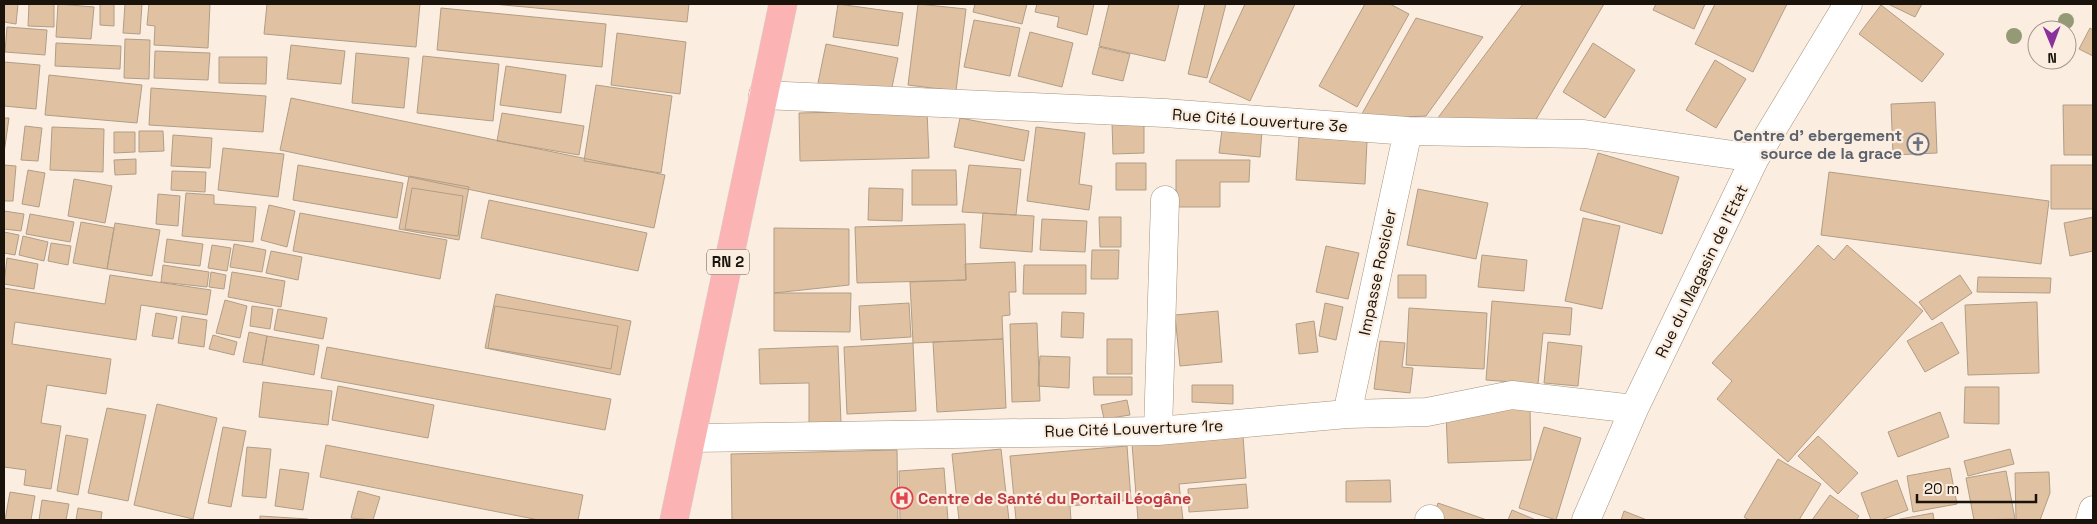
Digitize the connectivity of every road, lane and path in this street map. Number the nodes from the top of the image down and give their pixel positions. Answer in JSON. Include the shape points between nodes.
{"nodes":[{"id":1,"x":783,"y":4,"type":"edge"},
{"id":2,"x":1848,"y":4,"type":"edge"},
{"id":3,"x":763,"y":95,"type":"junction"},
{"id":4,"x":1408,"y":131,"type":"junction"},
{"id":5,"x":1756,"y":158,"type":"junction"},
{"id":6,"x":1165,"y":200,"type":"dead end"},
{"id":7,"x":1634,"y":408,"type":"junction"},
{"id":8,"x":1347,"y":414,"type":"junction"},
{"id":9,"x":1158,"y":431,"type":"junction"},
{"id":10,"x":692,"y":438,"type":"junction"},
{"id":11,"x":2093,"y":510,"type":"edge"},
{"id":12,"x":674,"y":520,"type":"edge"},
{"id":13,"x":1586,"y":520,"type":"edge"},
{"id":14,"x":2090,"y":520,"type":"edge"}],
"edges":[{"from":1,"to":3,"type":"main road","number":"RN 2"},
{"from":2,"to":5,"type":"street","name":"Rue du Magasin de l'Etat"},
{"from":3,"to":4,"type":"street","name":"Rue Cité Louverture 3e","via":[[1165,113]]},
{"from":3,"to":10,"type":"main road","number":"RN 2"},
{"from":4,"to":5,"type":"street","name":"Rue Cité Louverture 3e","via":[[1584,134]]},
{"from":4,"to":8,"type":"street","name":"Impasse Rosicler"},
{"from":5,"to":7,"type":"street","name":"Rue du Magasin de l'Etat"},
{"from":6,"to":9,"type":"street"},
{"from":7,"to":8,"type":"street","name":"Rue Cité Louverture 1re","via":[[1512,395],[1427,412]]},
{"from":7,"to":13,"type":"street","name":"Rue du Magasin de l'Etat"},
{"from":8,"to":9,"type":"street","name":"Rue Cité Louverture 1re"},
{"from":9,"to":10,"type":"street","name":"Rue Cité Louverture 1re"},
{"from":10,"to":12,"type":"main road","number":"RN 2"},
{"from":11,"to":14,"type":"street"}]}
